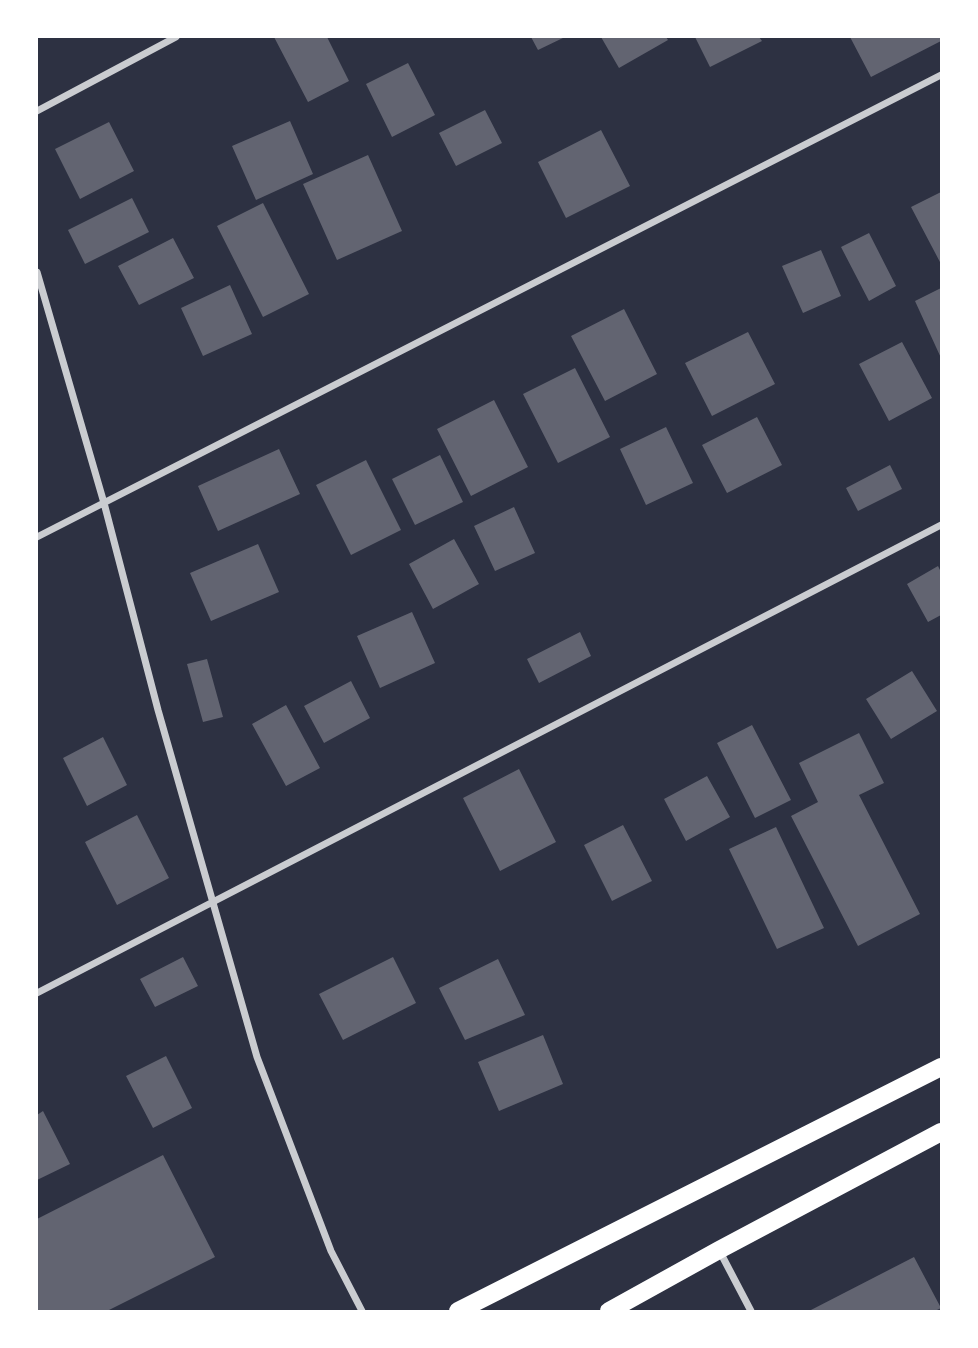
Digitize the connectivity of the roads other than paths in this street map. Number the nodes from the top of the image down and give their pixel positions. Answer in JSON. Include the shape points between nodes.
{"nodes":[{"id":1,"x":176,"y":37,"type":"edge"},
{"id":2,"x":941,"y":75,"type":"edge"},
{"id":3,"x":37,"y":111,"type":"edge"},
{"id":4,"x":37,"y":272,"type":"edge"},
{"id":5,"x":104,"y":503,"type":"junction"},
{"id":6,"x":941,"y":525,"type":"edge"},
{"id":7,"x":37,"y":537,"type":"edge"},
{"id":8,"x":213,"y":902,"type":"junction"},
{"id":9,"x":37,"y":993,"type":"edge"},
{"id":10,"x":941,"y":1067,"type":"edge"},
{"id":11,"x":941,"y":1132,"type":"edge"},
{"id":12,"x":719,"y":1250,"type":"junction"},
{"id":13,"x":362,"y":1311,"type":"edge"},
{"id":14,"x":458,"y":1311,"type":"edge"},
{"id":15,"x":609,"y":1311,"type":"edge"},
{"id":16,"x":751,"y":1311,"type":"edge"}],
"edges":[{"from":1,"to":3,"type":"street"},
{"from":2,"to":5,"type":"street"},
{"from":4,"to":5,"type":"street"},
{"from":5,"to":7,"type":"street"},
{"from":5,"to":8,"type":"street"},
{"from":6,"to":8,"type":"street"},
{"from":8,"to":9,"type":"street"},
{"from":8,"to":13,"type":"street","via":[[257,1057],[331,1251]]},
{"from":10,"to":14,"type":"main road"},
{"from":11,"to":12,"type":"main road"},
{"from":12,"to":15,"type":"main road"},
{"from":12,"to":16,"type":"street"}]}
